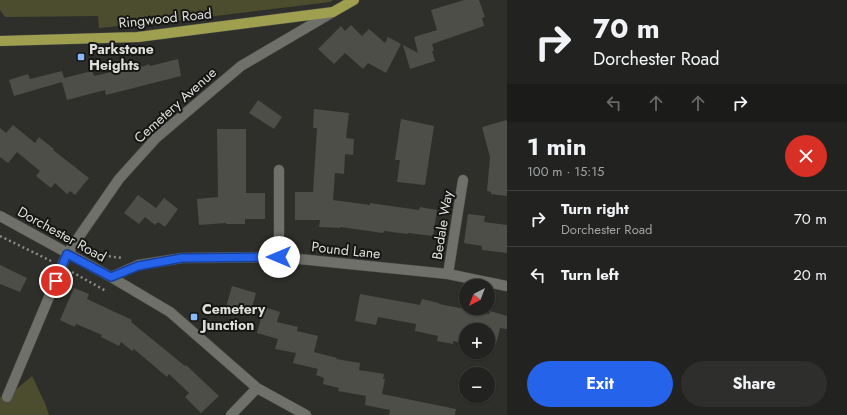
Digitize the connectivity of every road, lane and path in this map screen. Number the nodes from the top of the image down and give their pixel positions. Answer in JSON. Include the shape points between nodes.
{"nodes":[{"id":1,"x":354,"y":0,"type":"edge"},
{"id":2,"x":333,"y":12,"type":"junction"},
{"id":3,"x":0,"y":41,"type":"edge"},
{"id":4,"x":279,"y":170,"type":"dead end"},
{"id":5,"x":463,"y":180,"type":"dead end"},
{"id":6,"x":0,"y":216,"type":"edge"},
{"id":7,"x":67,"y":254,"type":"junction"},
{"id":8,"x":279,"y":257,"type":"junction"},
{"id":9,"x":448,"y":274,"type":"junction"},
{"id":10,"x":111,"y":277,"type":"junction"},
{"id":11,"x":507,"y":286,"type":"edge"},
{"id":12,"x":257,"y":388,"type":"junction"},
{"id":13,"x":7,"y":397,"type":"dead end"},
{"id":14,"x":231,"y":415,"type":"edge"},
{"id":15,"x":306,"y":415,"type":"edge"}],
"edges":[{"from":1,"to":2,"type":"main road","name":"Ringwood Road"},
{"from":2,"to":3,"type":"main road","name":"Ringwood Road","via":[[138,37]]},
{"from":2,"to":7,"type":"street","name":"Cemetery Avenue","via":[[241,66],[156,138],[119,179]]},
{"from":4,"to":8,"type":"street"},
{"from":5,"to":9,"type":"street","name":"Bedale Way"},
{"from":6,"to":7,"type":"street","name":"Dorchester Road"},
{"from":7,"to":10,"type":"street","name":"Dorchester Road"},
{"from":7,"to":13,"type":"street","name":"Cemetery Avenue"},
{"from":8,"to":9,"type":"street","name":"Pound Lane"},
{"from":8,"to":10,"type":"street","name":"Pound Lane","via":[[182,258],[138,266]]},
{"from":9,"to":11,"type":"street","name":"Pound Lane"},
{"from":10,"to":12,"type":"street","name":"Dorchester Road","via":[[170,312]]},
{"from":12,"to":14,"type":"street"},
{"from":12,"to":15,"type":"street","name":"Dorchester Road"}]}
